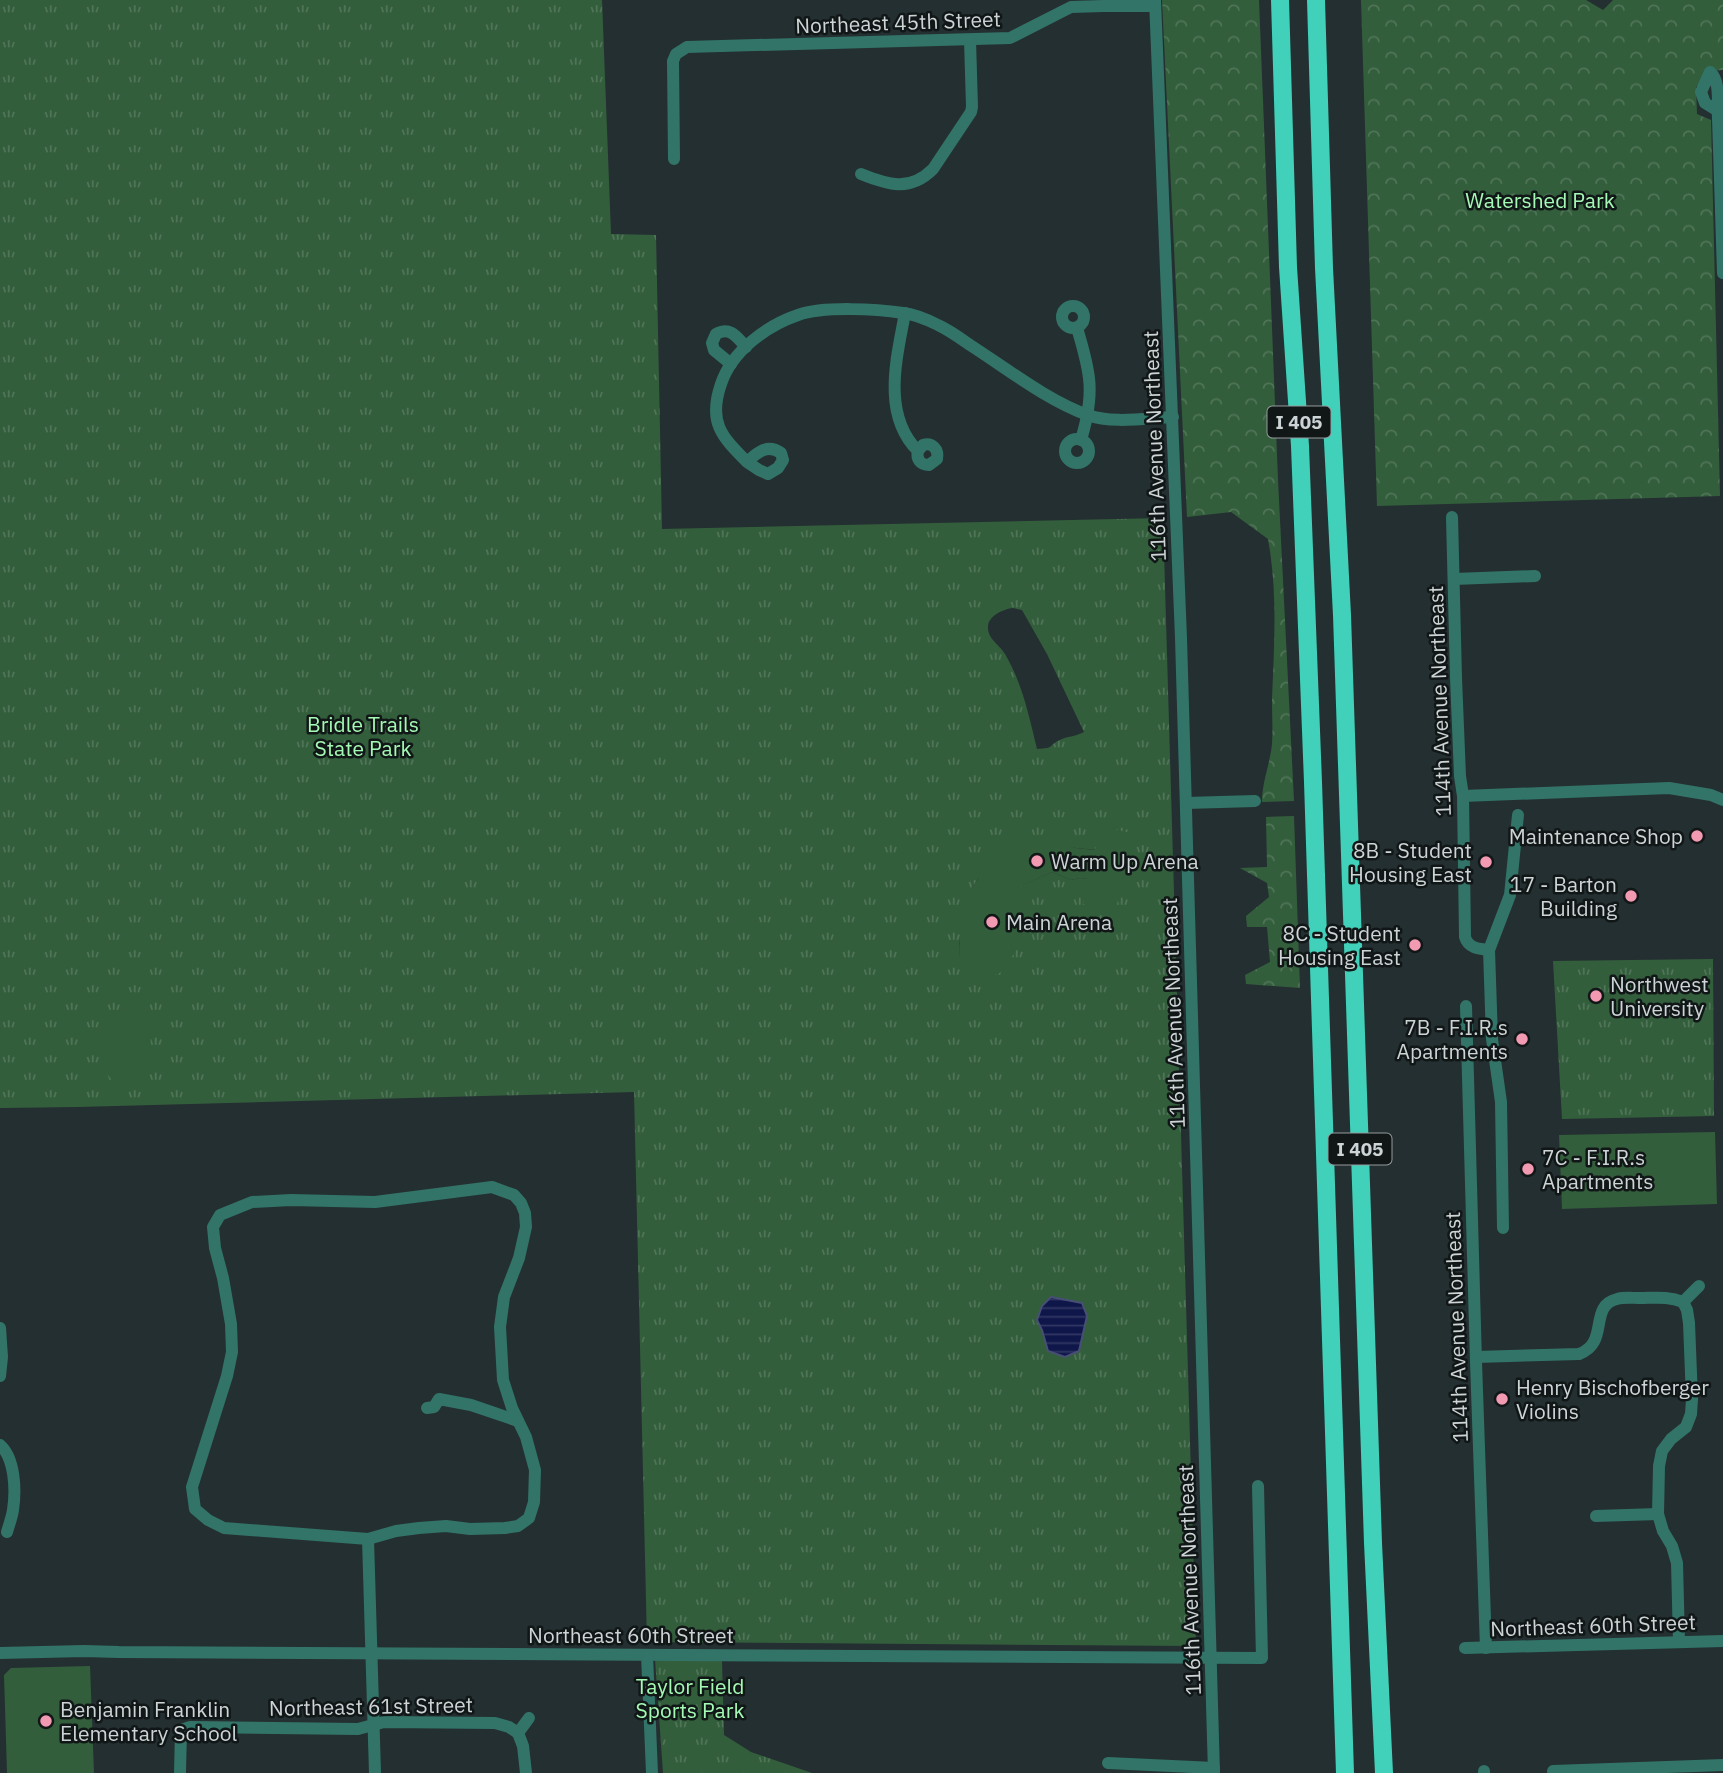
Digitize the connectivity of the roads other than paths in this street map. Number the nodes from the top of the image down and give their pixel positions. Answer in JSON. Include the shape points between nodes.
{"nodes":[{"id":1,"x":1280,"y":0,"type":"edge"},
{"id":2,"x":1316,"y":0,"type":"edge"},
{"id":3,"x":1155,"y":3,"type":"edge"},
{"id":4,"x":970,"y":40,"type":"junction"},
{"id":5,"x":1718,"y":111,"type":"dead end"},
{"id":6,"x":674,"y":159,"type":"dead end"},
{"id":7,"x":861,"y":174,"type":"dead end"},
{"id":8,"x":1723,"y":273,"type":"edge"},
{"id":9,"x":905,"y":313,"type":"junction"},
{"id":10,"x":1077,"y":328,"type":"dead end"},
{"id":11,"x":738,"y":355,"type":"junction"},
{"id":12,"x":1088,"y":415,"type":"junction"},
{"id":13,"x":1173,"y":417,"type":"junction"},
{"id":14,"x":1081,"y":440,"type":"dead end"},
{"id":15,"x":918,"y":451,"type":"dead end"},
{"id":16,"x":747,"y":462,"type":"dead end"},
{"id":17,"x":1452,"y":517,"type":"dead end"},
{"id":18,"x":1535,"y":576,"type":"dead end"},
{"id":19,"x":1454,"y":579,"type":"junction"},
{"id":20,"x":1463,"y":796,"type":"junction"},
{"id":21,"x":1723,"y":800,"type":"edge"},
{"id":22,"x":1255,"y":801,"type":"dead end"},
{"id":23,"x":1185,"y":803,"type":"junction"},
{"id":24,"x":1518,"y":815,"type":"dead end"},
{"id":25,"x":1489,"y":950,"type":"junction"},
{"id":26,"x":1466,"y":1006,"type":"dead end"},
{"id":27,"x":1503,"y":1228,"type":"dead end"},
{"id":28,"x":1699,"y":1286,"type":"dead end"},
{"id":29,"x":1683,"y":1302,"type":"junction"},
{"id":30,"x":0,"y":1328,"type":"edge"},
{"id":31,"x":1476,"y":1357,"type":"junction"},
{"id":32,"x":0,"y":1376,"type":"edge"},
{"id":33,"x":427,"y":1408,"type":"dead end"},
{"id":34,"x":518,"y":1421,"type":"junction"},
{"id":35,"x":0,"y":1444,"type":"edge"},
{"id":36,"x":1258,"y":1486,"type":"dead end"},
{"id":37,"x":1658,"y":1514,"type":"junction"},
{"id":38,"x":1596,"y":1516,"type":"dead end"},
{"id":39,"x":7,"y":1532,"type":"dead end"},
{"id":40,"x":368,"y":1539,"type":"junction"},
{"id":41,"x":1723,"y":1641,"type":"edge"},
{"id":42,"x":1679,"y":1642,"type":"junction"},
{"id":43,"x":1465,"y":1648,"type":"dead end"},
{"id":44,"x":1486,"y":1648,"type":"junction"},
{"id":45,"x":371,"y":1653,"type":"junction"},
{"id":46,"x":0,"y":1654,"type":"edge"},
{"id":47,"x":647,"y":1655,"type":"junction"},
{"id":48,"x":1211,"y":1658,"type":"junction"},
{"id":49,"x":529,"y":1718,"type":"dead end"},
{"id":50,"x":374,"y":1726,"type":"junction"},
{"id":51,"x":518,"y":1733,"type":"junction"},
{"id":52,"x":1108,"y":1763,"type":"dead end"},
{"id":53,"x":1723,"y":1765,"type":"edge"},
{"id":54,"x":1214,"y":1771,"type":"edge"},
{"id":55,"x":1553,"y":1771,"type":"dead end"},
{"id":56,"x":180,"y":1773,"type":"edge"},
{"id":57,"x":375,"y":1773,"type":"edge"},
{"id":58,"x":526,"y":1773,"type":"edge"},
{"id":59,"x":652,"y":1773,"type":"edge"},
{"id":60,"x":1345,"y":1773,"type":"edge"},
{"id":61,"x":1384,"y":1773,"type":"edge"}],
"edges":[{"from":1,"to":60,"type":"highway","number":"I 405","via":[[1313,796]]},
{"from":2,"to":61,"type":"highway","number":"I 405"},
{"from":3,"to":4,"type":"street","name":"Northeast 45th Street","via":[[1071,7],[1017,36]]},
{"from":3,"to":13,"type":"street","name":"116th Avenue Northeast"},
{"from":4,"to":6,"type":"street","name":"Northeast 45th Street","via":[[687,47],[673,61]]},
{"from":4,"to":7,"type":"street","via":[[971,112],[933,169],[916,182],[896,185]]},
{"from":5,"to":8,"type":"street"},
{"from":9,"to":11,"type":"street","via":[[829,310],[799,314],[772,327]]},
{"from":9,"to":12,"type":"street","via":[[939,325],[1036,388]]},
{"from":9,"to":15,"type":"street","via":[[894,386],[904,430]]},
{"from":10,"to":12,"type":"street","via":[[1089,370]]},
{"from":11,"to":11,"type":"street","via":[[731,332],[716,334],[713,347]]},
{"from":11,"to":16,"type":"street","via":[[722,381],[715,412],[723,438]]},
{"from":12,"to":13,"type":"street","via":[[1106,419]]},
{"from":12,"to":14,"type":"street"},
{"from":13,"to":23,"type":"street","name":"116th Avenue Northeast"},
{"from":17,"to":19,"type":"street","name":"114th Avenue Northeast"},
{"from":18,"to":19,"type":"street"},
{"from":19,"to":20,"type":"street","name":"114th Avenue Northeast"},
{"from":20,"to":21,"type":"street","via":[[1669,788]]},
{"from":20,"to":25,"type":"street","name":"114th Avenue Northeast","via":[[1465,937],[1472,946]]},
{"from":22,"to":23,"type":"street"},
{"from":23,"to":48,"type":"street","name":"116th Avenue Northeast"},
{"from":24,"to":25,"type":"street","via":[[1510,895]]},
{"from":25,"to":27,"type":"street","via":[[1492,1039],[1501,1102]]},
{"from":26,"to":31,"type":"street","name":"114th Avenue Northeast"},
{"from":28,"to":29,"type":"street"},
{"from":29,"to":31,"type":"street","via":[[1671,1297],[1607,1303],[1594,1343],[1579,1354]]},
{"from":29,"to":37,"type":"street","via":[[1689,1323],[1691,1414],[1686,1427],[1662,1451]]},
{"from":30,"to":32,"type":"street"},
{"from":31,"to":44,"type":"street","name":"114th Avenue Northeast"},
{"from":33,"to":34,"type":"street","via":[[439,1399]]},
{"from":34,"to":40,"type":"street","via":[[534,1470],[529,1518],[505,1528],[419,1528]]},
{"from":34,"to":40,"type":"street","via":[[503,1380],[500,1327],[504,1297],[526,1227],[525,1213],[514,1195],[492,1187],[375,1202],[272,1200],[251,1202],[220,1215],[213,1227],[232,1352],[192,1488],[195,1509],[224,1528]]},
{"from":35,"to":39,"type":"street","via":[[11,1462],[13,1478],[13,1510]]},
{"from":36,"to":48,"type":"street","name":"Northeast 60th Street","via":[[1262,1658]]},
{"from":37,"to":38,"type":"street"},
{"from":37,"to":42,"type":"street","via":[[1677,1563]]},
{"from":40,"to":45,"type":"street"},
{"from":41,"to":42,"type":"street","name":"Northeast 60th Street"},
{"from":42,"to":44,"type":"street","name":"Northeast 60th Street"},
{"from":43,"to":44,"type":"street","name":"Northeast 60th Street"},
{"from":45,"to":46,"type":"street","name":"Northeast 60th Street"},
{"from":45,"to":47,"type":"street","name":"Northeast 60th Street"},
{"from":45,"to":50,"type":"street"},
{"from":47,"to":48,"type":"street","name":"Northeast 60th Street"},
{"from":47,"to":59,"type":"street"},
{"from":48,"to":54,"type":"street","name":"116th Avenue Northeast"},
{"from":49,"to":51,"type":"street"},
{"from":50,"to":51,"type":"street","name":"Northeast 61st Street","via":[[384,1722],[495,1723]]},
{"from":50,"to":56,"type":"street","name":"Northeast 61st Street","via":[[190,1727],[181,1730]]},
{"from":50,"to":57,"type":"street"},
{"from":51,"to":58,"type":"street"},
{"from":52,"to":54,"type":"street"},
{"from":53,"to":55,"type":"street"}]}
